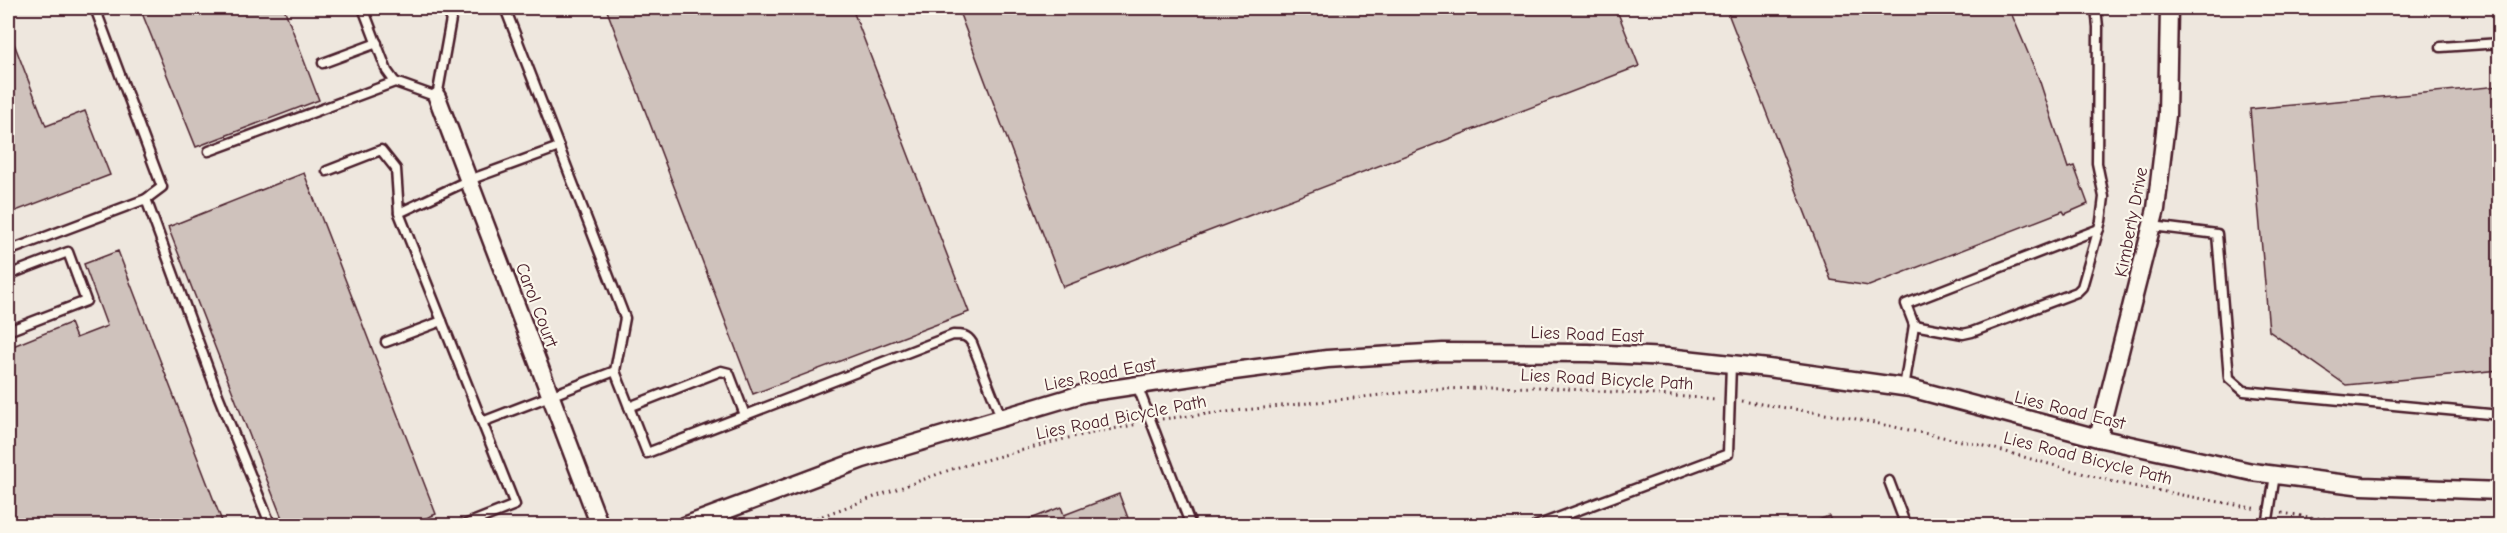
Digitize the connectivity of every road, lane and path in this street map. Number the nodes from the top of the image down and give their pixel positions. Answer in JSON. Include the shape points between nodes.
{"nodes":[{"id":1,"x":95,"y":8,"type":"edge"},
{"id":2,"x":363,"y":8,"type":"edge"},
{"id":3,"x":453,"y":8,"type":"edge"},
{"id":4,"x":505,"y":8,"type":"edge"},
{"id":5,"x":2096,"y":8,"type":"edge"},
{"id":6,"x":2169,"y":8,"type":"edge"},
{"id":7,"x":377,"y":43,"type":"junction"},
{"id":8,"x":2499,"y":43,"type":"edge"},
{"id":9,"x":2441,"y":47,"type":"dead end"},
{"id":10,"x":323,"y":63,"type":"dead end"},
{"id":11,"x":395,"y":82,"type":"junction"},
{"id":12,"x":437,"y":97,"type":"junction"},
{"id":13,"x":559,"y":147,"type":"junction"},
{"id":14,"x":209,"y":151,"type":"dead end"},
{"id":15,"x":327,"y":171,"type":"dead end"},
{"id":16,"x":469,"y":180,"type":"junction"},
{"id":17,"x":146,"y":199,"type":"junction"},
{"id":18,"x":399,"y":213,"type":"junction"},
{"id":19,"x":2152,"y":226,"type":"junction"},
{"id":20,"x":2099,"y":229,"type":"junction"},
{"id":21,"x":8,"y":251,"type":"edge"},
{"id":22,"x":8,"y":275,"type":"edge"},
{"id":23,"x":442,"y":321,"type":"junction"},
{"id":24,"x":1914,"y":325,"type":"junction"},
{"id":25,"x":8,"y":331,"type":"edge"},
{"id":26,"x":387,"y":342,"type":"dead end"},
{"id":27,"x":1731,"y":364,"type":"junction"},
{"id":28,"x":615,"y":371,"type":"junction"},
{"id":29,"x":1137,"y":385,"type":"junction"},
{"id":30,"x":1904,"y":388,"type":"junction"},
{"id":31,"x":551,"y":396,"type":"junction"},
{"id":32,"x":1730,"y":400,"type":"junction"},
{"id":33,"x":629,"y":407,"type":"junction"},
{"id":34,"x":745,"y":415,"type":"junction"},
{"id":35,"x":2499,"y":415,"type":"edge"},
{"id":36,"x":1001,"y":417,"type":"junction"},
{"id":37,"x":1150,"y":421,"type":"junction"},
{"id":38,"x":482,"y":422,"type":"junction"},
{"id":39,"x":2098,"y":438,"type":"junction"},
{"id":40,"x":2275,"y":475,"type":"junction"},
{"id":41,"x":1889,"y":481,"type":"dead end"},
{"id":42,"x":2499,"y":491,"type":"edge"},
{"id":43,"x":2270,"y":510,"type":"junction"},
{"id":44,"x":705,"y":522,"type":"edge"},
{"id":45,"x":271,"y":525,"type":"edge"},
{"id":46,"x":462,"y":525,"type":"edge"},
{"id":47,"x":600,"y":525,"type":"edge"},
{"id":48,"x":684,"y":525,"type":"edge"},
{"id":49,"x":794,"y":525,"type":"edge"},
{"id":50,"x":1191,"y":525,"type":"edge"},
{"id":51,"x":1536,"y":525,"type":"edge"},
{"id":52,"x":1906,"y":525,"type":"edge"},
{"id":53,"x":2267,"y":525,"type":"edge"},
{"id":54,"x":2423,"y":525,"type":"edge"}],
"edges":[{"from":1,"to":17,"type":"lane","via":[[162,187]]},
{"from":2,"to":7,"type":"lane"},
{"from":3,"to":12,"type":"lane"},
{"from":4,"to":13,"type":"lane"},
{"from":5,"to":20,"type":"lane","via":[[2097,163],[2104,197]]},
{"from":6,"to":19,"type":"street","name":"Kimberly Drive","via":[[2167,124]]},
{"from":7,"to":10,"type":"lane"},
{"from":7,"to":11,"type":"lane"},
{"from":8,"to":9,"type":"lane"},
{"from":11,"to":12,"type":"lane"},
{"from":11,"to":14,"type":"lane"},
{"from":12,"to":16,"type":"street","name":"Carol Court"},
{"from":13,"to":16,"type":"lane"},
{"from":13,"to":28,"type":"lane","via":[[625,318]]},
{"from":15,"to":18,"type":"lane","via":[[381,150],[396,169]]},
{"from":16,"to":18,"type":"lane"},
{"from":16,"to":31,"type":"street","name":"Carol Court"},
{"from":17,"to":21,"type":"lane"},
{"from":17,"to":45,"type":"lane","via":[[216,390]]},
{"from":18,"to":23,"type":"lane"},
{"from":19,"to":35,"type":"lane","via":[[2217,234],[2229,378],[2244,391]]},
{"from":19,"to":39,"type":"street","name":"Kimberly Drive"},
{"from":20,"to":24,"type":"lane","via":[[1906,304]]},
{"from":20,"to":24,"type":"lane","via":[[2077,292],[1963,334]]},
{"from":22,"to":25,"type":"lane","via":[[68,252],[86,301]]},
{"from":23,"to":26,"type":"lane"},
{"from":23,"to":38,"type":"lane"},
{"from":24,"to":30,"type":"lane"},
{"from":27,"to":29,"type":"street","name":"Lies Road East","via":[[1588,352],[1443,352],[1327,360]]},
{"from":27,"to":30,"type":"street","name":"Lies Road East"},
{"from":27,"to":32,"type":"lane"},
{"from":28,"to":31,"type":"lane"},
{"from":28,"to":33,"type":"lane"},
{"from":29,"to":36,"type":"street","name":"Lies Road East","via":[[1085,393]]},
{"from":29,"to":37,"type":"lane"},
{"from":30,"to":39,"type":"street","name":"Lies Road East"},
{"from":31,"to":38,"type":"lane"},
{"from":31,"to":47,"type":"street","name":"Carol Court"},
{"from":32,"to":37,"type":"path","name":"Lies Road Bicycle Path","via":[[1538,387],[1436,389]]},
{"from":32,"to":43,"type":"path","name":"Lies Road Bicycle Path","via":[[1851,418],[1981,445],[2117,483]]},
{"from":32,"to":51,"type":"lane","via":[[1728,454]]},
{"from":33,"to":34,"type":"lane","via":[[721,371],[729,373]]},
{"from":33,"to":34,"type":"lane","via":[[647,453]]},
{"from":34,"to":36,"type":"lane","via":[[963,335],[972,343]]},
{"from":36,"to":44,"type":"street","name":"Lies Road East","via":[[863,459]]},
{"from":37,"to":49,"type":"path","name":"Lies Road Bicycle Path","via":[[956,468]]},
{"from":37,"to":50,"type":"lane"},
{"from":38,"to":46,"type":"lane","via":[[515,505]]},
{"from":39,"to":40,"type":"street","name":"Lies Road East"},
{"from":40,"to":42,"type":"street","name":"Lies Road East","via":[[2402,489]]},
{"from":40,"to":43,"type":"lane"},
{"from":41,"to":52,"type":"lane"},
{"from":43,"to":53,"type":"lane"},
{"from":43,"to":54,"type":"path","name":"Lies Road Bicycle Path","via":[[2315,518]]},
{"from":44,"to":48,"type":"street","name":"Lies Road East"}]}
